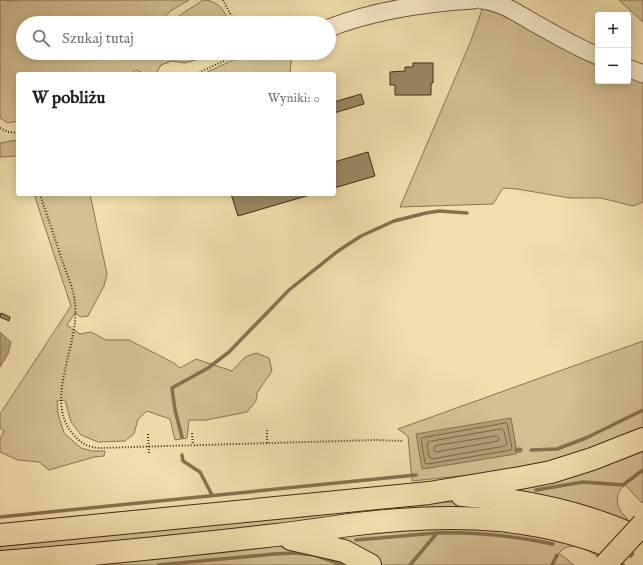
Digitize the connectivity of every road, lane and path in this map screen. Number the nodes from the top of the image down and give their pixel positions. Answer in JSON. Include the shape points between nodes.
{"nodes":[{"id":1,"x":223,"y":0,"type":"edge"},
{"id":2,"x":473,"y":0,"type":"edge"},
{"id":3,"x":482,"y":0,"type":"edge"},
{"id":4,"x":231,"y":16,"type":"edge"},
{"id":5,"x":336,"y":25,"type":"edge"},
{"id":6,"x":595,"y":55,"type":"edge"},
{"id":7,"x":226,"y":60,"type":"edge"},
{"id":8,"x":631,"y":69,"type":"edge"},
{"id":9,"x":200,"y":72,"type":"edge"},
{"id":10,"x":643,"y":74,"type":"edge"},
{"id":11,"x":0,"y":128,"type":"edge"},
{"id":12,"x":16,"y":133,"type":"edge"},
{"id":13,"x":41,"y":196,"type":"edge"},
{"id":14,"x":267,"y":430,"type":"dead end"},
{"id":15,"x":192,"y":433,"type":"dead end"},
{"id":16,"x":148,"y":434,"type":"dead end"},
{"id":17,"x":643,"y":439,"type":"edge"},
{"id":18,"x":403,"y":441,"type":"dead end"},
{"id":19,"x":267,"y":443,"type":"junction"},
{"id":20,"x":193,"y":445,"type":"junction"},
{"id":21,"x":148,"y":446,"type":"junction"},
{"id":22,"x":149,"y":454,"type":"dead end"},
{"id":23,"x":429,"y":493,"type":"junction"},
{"id":24,"x":643,"y":524,"type":"edge"},
{"id":25,"x":0,"y":535,"type":"edge"},
{"id":26,"x":270,"y":536,"type":"junction"},
{"id":27,"x":643,"y":540,"type":"edge"},
{"id":28,"x":643,"y":561,"type":"edge"},
{"id":29,"x":0,"y":562,"type":"edge"},
{"id":30,"x":370,"y":565,"type":"edge"},
{"id":31,"x":606,"y":565,"type":"edge"},
{"id":32,"x":639,"y":565,"type":"edge"}],
"edges":[{"from":1,"to":4,"type":"path"},
{"from":2,"to":5,"type":"lane","via":[[434,3],[385,12]]},
{"from":3,"to":6,"type":"lane","via":[[506,7]]},
{"from":7,"to":9,"type":"path"},
{"from":8,"to":10,"type":"lane"},
{"from":11,"to":12,"type":"path"},
{"from":13,"to":21,"type":"path","via":[[72,287],[75,304],[74,334],[61,397],[68,428],[78,440],[90,447]]},
{"from":14,"to":19,"type":"path"},
{"from":15,"to":20,"type":"path"},
{"from":16,"to":21,"type":"path"},
{"from":17,"to":23,"type":"highway","via":[[551,472]]},
{"from":18,"to":19,"type":"path"},
{"from":19,"to":20,"type":"path"},
{"from":20,"to":21,"type":"path"},
{"from":21,"to":22,"type":"path"},
{"from":23,"to":25,"type":"highway"},
{"from":23,"to":27,"type":"highway","via":[[495,498],[553,508],[606,523]]},
{"from":24,"to":31,"type":"highway","bridge":true},
{"from":26,"to":28,"type":"highway","via":[[411,519],[497,519],[574,534]]},
{"from":26,"to":29,"type":"highway"},
{"from":26,"to":30,"type":"highway","via":[[338,549]]},
{"from":28,"to":32,"type":"highway","bridge":true}]}
